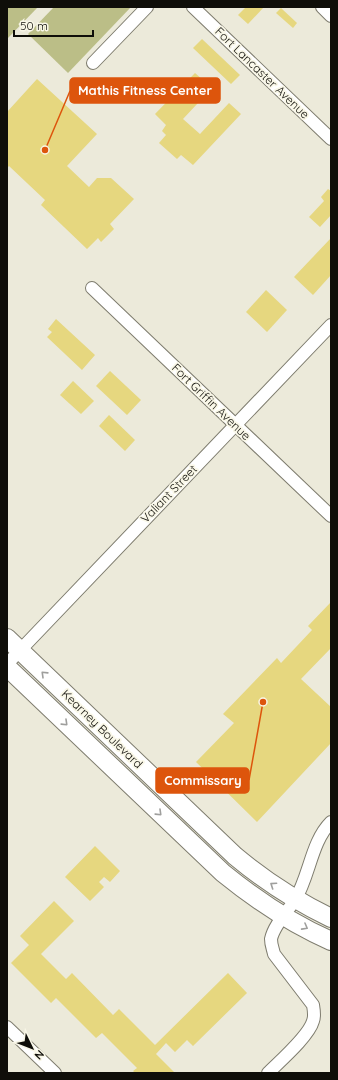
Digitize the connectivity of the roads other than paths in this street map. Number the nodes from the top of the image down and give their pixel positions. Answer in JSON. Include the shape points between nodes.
{"nodes":[{"id":1,"x":147,"y":7,"type":"edge"},
{"id":2,"x":193,"y":7,"type":"edge"},
{"id":3,"x":322,"y":7,"type":"edge"},
{"id":4,"x":331,"y":16,"type":"edge"},
{"id":5,"x":93,"y":63,"type":"dead end"},
{"id":6,"x":331,"y":139,"type":"edge"},
{"id":7,"x":92,"y":288,"type":"dead end"},
{"id":8,"x":331,"y":325,"type":"edge"},
{"id":9,"x":236,"y":425,"type":"junction"},
{"id":10,"x":331,"y":516,"type":"edge"},
{"id":11,"x":13,"y":644,"type":"edge"},
{"id":12,"x":7,"y":664,"type":"edge"},
{"id":13,"x":7,"y":667,"type":"edge"},
{"id":14,"x":331,"y":822,"type":"edge"},
{"id":15,"x":295,"y":899,"type":"junction"},
{"id":16,"x":284,"y":916,"type":"junction"},
{"id":17,"x":331,"y":918,"type":"edge"},
{"id":18,"x":331,"y":941,"type":"edge"},
{"id":19,"x":7,"y":1027,"type":"edge"},
{"id":20,"x":55,"y":1073,"type":"edge"},
{"id":21,"x":268,"y":1073,"type":"edge"}],
"edges":[{"from":1,"to":5,"type":"street"},
{"from":2,"to":6,"type":"street","name":"Fort Lancaster Avenue"},
{"from":3,"to":4,"type":"street"},
{"from":7,"to":9,"type":"street","name":"Fort Griffin Avenue"},
{"from":8,"to":9,"type":"street","name":"Valiant Street"},
{"from":9,"to":10,"type":"street","name":"Fort Griffin Avenue"},
{"from":9,"to":11,"type":"street","name":"Valiant Street"},
{"from":11,"to":12,"type":"street","name":"Valiant Street"},
{"from":15,"to":11,"type":"street","name":"Kearney Boulevard","one_way":true,"via":[[254,871],[220,842]]},
{"from":13,"to":16,"type":"street","name":"Kearney Boulevard","one_way":true,"via":[[238,886]]},
{"from":14,"to":15,"type":"street","via":[[318,841],[306,877]]},
{"from":15,"to":16,"type":"street"},
{"from":15,"to":17,"type":"street","name":"Kearney Boulevard"},
{"from":16,"to":18,"type":"street","name":"Kearney Boulevard","one_way":true},
{"from":16,"to":21,"type":"street","via":[[271,939],[274,954],[313,1005],[315,1012],[314,1020],[307,1032]]},
{"from":19,"to":20,"type":"street"}]}
